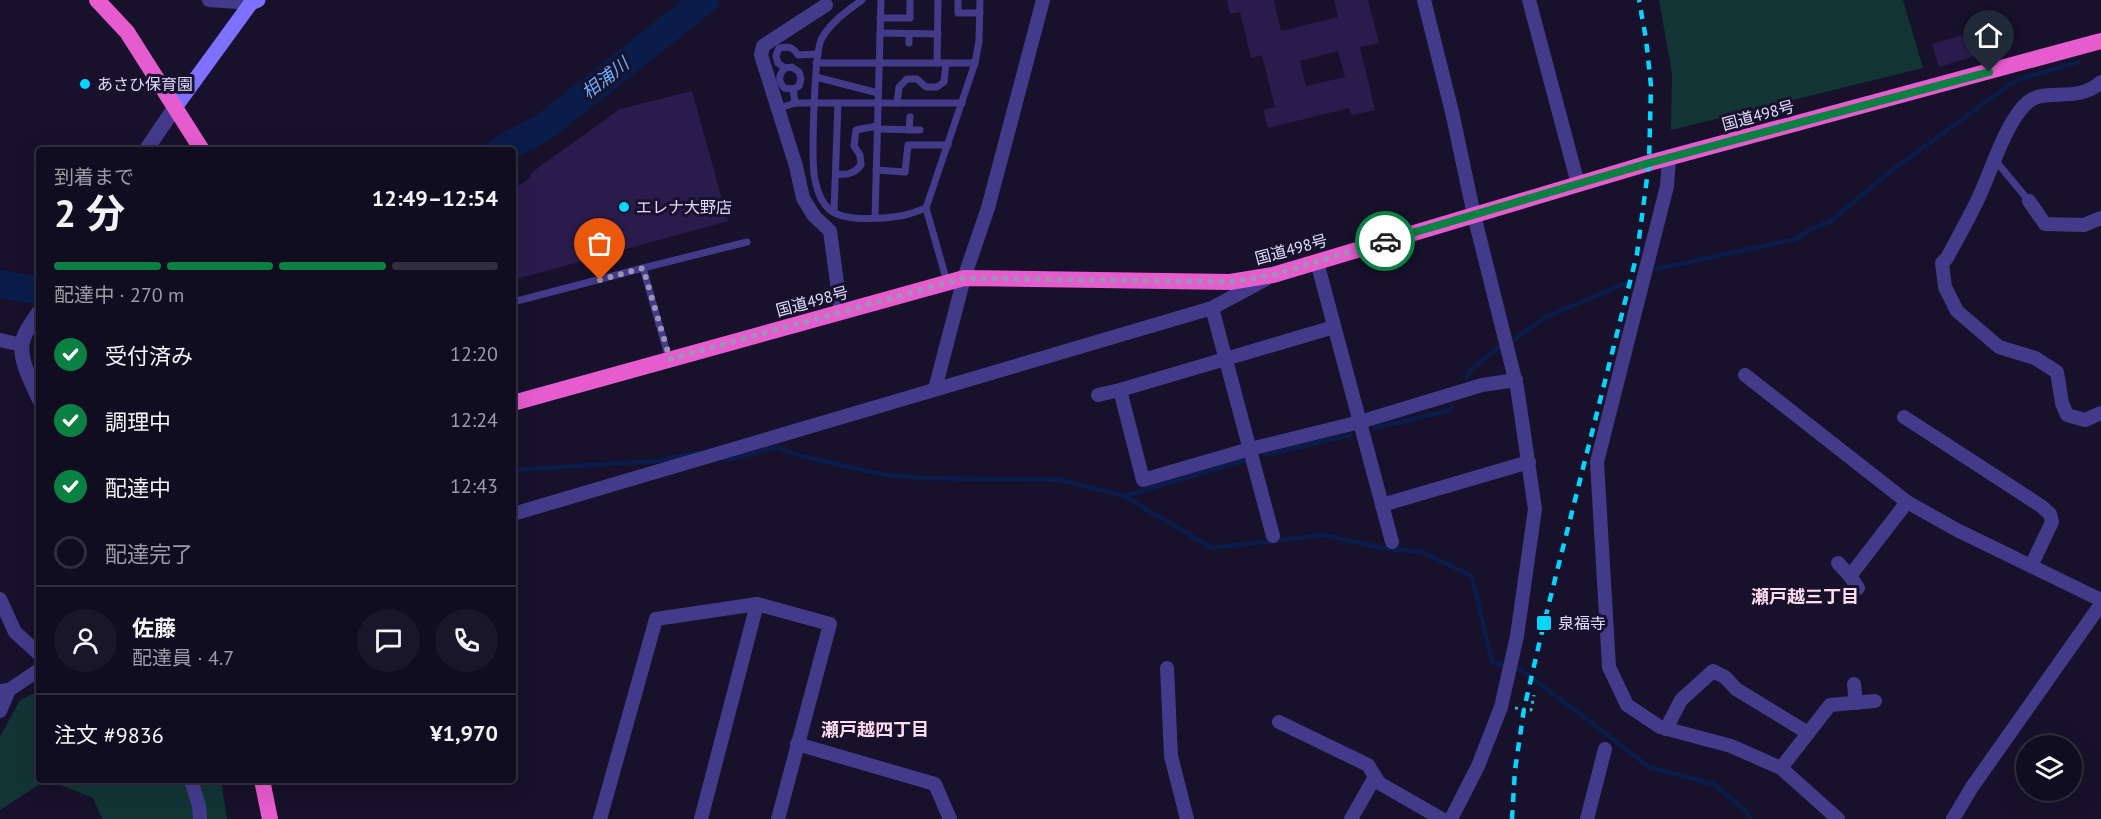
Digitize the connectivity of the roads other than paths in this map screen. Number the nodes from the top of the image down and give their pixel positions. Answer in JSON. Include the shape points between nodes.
{"nodes":[{"id":1,"x":97,"y":0,"type":"edge"},
{"id":2,"x":209,"y":0,"type":"edge"},
{"id":3,"x":862,"y":0,"type":"edge"},
{"id":4,"x":881,"y":0,"type":"edge"},
{"id":5,"x":910,"y":0,"type":"edge"},
{"id":6,"x":938,"y":0,"type":"edge"},
{"id":7,"x":958,"y":0,"type":"edge"},
{"id":8,"x":980,"y":0,"type":"edge"},
{"id":9,"x":1043,"y":0,"type":"edge"},
{"id":10,"x":1424,"y":0,"type":"edge"},
{"id":11,"x":1529,"y":0,"type":"edge"},
{"id":12,"x":254,"y":2,"type":"edge"},
{"id":13,"x":826,"y":5,"type":"dead end"},
{"id":14,"x":980,"y":13,"type":"junction"},
{"id":15,"x":880,"y":18,"type":"junction"},
{"id":16,"x":880,"y":33,"type":"junction"},
{"id":17,"x":909,"y":34,"type":"junction"},
{"id":18,"x":938,"y":34,"type":"junction"},
{"id":19,"x":909,"y":44,"type":"dead end"},
{"id":20,"x":2100,"y":45,"type":"edge"},
{"id":21,"x":818,"y":54,"type":"junction"},
{"id":22,"x":798,"y":55,"type":"junction"},
{"id":23,"x":816,"y":63,"type":"junction"},
{"id":24,"x":879,"y":63,"type":"junction"},
{"id":25,"x":942,"y":63,"type":"junction"},
{"id":26,"x":975,"y":63,"type":"junction"},
{"id":27,"x":788,"y":67,"type":"junction"},
{"id":28,"x":816,"y":77,"type":"junction"},
{"id":29,"x":2101,"y":82,"type":"edge"},
{"id":30,"x":793,"y":89,"type":"junction"},
{"id":31,"x":878,"y":93,"type":"junction"},
{"id":32,"x":795,"y":103,"type":"junction"},
{"id":33,"x":815,"y":103,"type":"junction"},
{"id":34,"x":838,"y":103,"type":"junction"},
{"id":35,"x":897,"y":103,"type":"junction"},
{"id":36,"x":962,"y":103,"type":"junction"},
{"id":37,"x":878,"y":104,"type":"junction"},
{"id":38,"x":176,"y":106,"type":"junction"},
{"id":39,"x":786,"y":106,"type":"dead end"},
{"id":40,"x":910,"y":117,"type":"dead end"},
{"id":41,"x":877,"y":128,"type":"junction"},
{"id":42,"x":909,"y":130,"type":"junction"},
{"id":43,"x":920,"y":130,"type":"dead end"},
{"id":44,"x":948,"y":144,"type":"junction"},
{"id":45,"x":148,"y":147,"type":"edge"},
{"id":46,"x":200,"y":147,"type":"edge"},
{"id":47,"x":1669,"y":158,"type":"junction"},
{"id":48,"x":1995,"y":160,"type":"junction"},
{"id":49,"x":876,"y":171,"type":"junction"},
{"id":50,"x":836,"y":174,"type":"junction"},
{"id":51,"x":1578,"y":184,"type":"junction"},
{"id":52,"x":2029,"y":201,"type":"joint"},
{"id":53,"x":926,"y":208,"type":"junction"},
{"id":54,"x":834,"y":212,"type":"junction"},
{"id":55,"x":1474,"y":215,"type":"junction"},
{"id":56,"x":875,"y":218,"type":"junction"},
{"id":57,"x":2101,"y":218,"type":"edge"},
{"id":58,"x":747,"y":242,"type":"dead end"},
{"id":59,"x":1317,"y":262,"type":"junction"},
{"id":60,"x":643,"y":268,"type":"junction"},
{"id":61,"x":1273,"y":275,"type":"junction"},
{"id":62,"x":964,"y":278,"type":"junction"},
{"id":63,"x":947,"y":282,"type":"junction"},
{"id":64,"x":516,"y":301,"type":"edge"},
{"id":65,"x":1212,"y":308,"type":"junction"},
{"id":66,"x":842,"y":312,"type":"junction"},
{"id":67,"x":36,"y":316,"type":"edge"},
{"id":68,"x":1334,"y":327,"type":"junction"},
{"id":69,"x":0,"y":340,"type":"edge"},
{"id":70,"x":22,"y":345,"type":"junction"},
{"id":71,"x":670,"y":359,"type":"junction"},
{"id":72,"x":1226,"y":359,"type":"junction"},
{"id":73,"x":1745,"y":375,"type":"dead end"},
{"id":74,"x":1516,"y":380,"type":"junction"},
{"id":75,"x":935,"y":389,"type":"junction"},
{"id":76,"x":1120,"y":390,"type":"junction"},
{"id":77,"x":36,"y":392,"type":"edge"},
{"id":78,"x":1098,"y":395,"type":"dead end"},
{"id":79,"x":516,"y":401,"type":"edge"},
{"id":80,"x":2101,"y":413,"type":"edge"},
{"id":81,"x":1904,"y":417,"type":"dead end"},
{"id":82,"x":1360,"y":422,"type":"junction"},
{"id":83,"x":1250,"y":450,"type":"junction"},
{"id":84,"x":1529,"y":462,"type":"junction"},
{"id":85,"x":1907,"y":502,"type":"junction"},
{"id":86,"x":1382,"y":505,"type":"junction"},
{"id":87,"x":516,"y":513,"type":"edge"},
{"id":88,"x":1273,"y":536,"type":"dead end"},
{"id":89,"x":1392,"y":542,"type":"dead end"},
{"id":90,"x":1838,"y":563,"type":"dead end"},
{"id":91,"x":2031,"y":566,"type":"junction"},
{"id":92,"x":0,"y":599,"type":"edge"},
{"id":93,"x":2101,"y":602,"type":"edge"},
{"id":94,"x":757,"y":604,"type":"junction"},
{"id":95,"x":36,"y":651,"type":"edge"},
{"id":96,"x":1167,"y":668,"type":"dead end"},
{"id":97,"x":36,"y":672,"type":"edge"},
{"id":98,"x":1854,"y":684,"type":"dead end"},
{"id":99,"x":4,"y":691,"type":"edge"},
{"id":100,"x":1875,"y":701,"type":"dead end"},
{"id":101,"x":1856,"y":703,"type":"junction"},
{"id":102,"x":0,"y":711,"type":"edge"},
{"id":103,"x":1279,"y":722,"type":"dead end"},
{"id":104,"x":1666,"y":729,"type":"junction"},
{"id":105,"x":1808,"y":733,"type":"junction"},
{"id":106,"x":797,"y":744,"type":"junction"},
{"id":107,"x":1605,"y":749,"type":"dead end"},
{"id":108,"x":1781,"y":768,"type":"junction"},
{"id":109,"x":1375,"y":777,"type":"junction"},
{"id":110,"x":192,"y":783,"type":"edge"},
{"id":111,"x":263,"y":783,"type":"edge"},
{"id":112,"x":781,"y":818,"type":"edge"},
{"id":113,"x":200,"y":819,"type":"edge"},
{"id":114,"x":270,"y":819,"type":"edge"},
{"id":115,"x":600,"y":819,"type":"edge"},
{"id":116,"x":701,"y":819,"type":"edge"},
{"id":117,"x":950,"y":819,"type":"edge"},
{"id":118,"x":1187,"y":819,"type":"edge"},
{"id":119,"x":1351,"y":819,"type":"edge"},
{"id":120,"x":1442,"y":819,"type":"edge"},
{"id":121,"x":1451,"y":819,"type":"edge"},
{"id":122,"x":1587,"y":819,"type":"edge"},
{"id":123,"x":1838,"y":819,"type":"edge"},
{"id":124,"x":1953,"y":819,"type":"edge"}],
"edges":[{"from":1,"to":38,"type":"highway","via":[[127,32]]},
{"from":2,"to":12,"type":"street"},
{"from":3,"to":21,"type":"lane","via":[[820,39]]},
{"from":4,"to":15,"type":"lane"},
{"from":5,"to":15,"type":"lane","via":[[910,18]]},
{"from":6,"to":18,"type":"lane"},
{"from":7,"to":14,"type":"lane","via":[[958,13]]},
{"from":8,"to":14,"type":"lane"},
{"from":9,"to":62,"type":"street","via":[[988,208]]},
{"from":10,"to":55,"type":"street"},
{"from":11,"to":51,"type":"street"},
{"from":12,"to":38,"type":"main road"},
{"from":13,"to":66,"type":"street","via":[[763,46],[761,55],[803,198],[830,231]]},
{"from":14,"to":26,"type":"lane"},
{"from":15,"to":16,"type":"lane"},
{"from":16,"to":17,"type":"lane"},
{"from":16,"to":24,"type":"lane"},
{"from":17,"to":18,"type":"lane"},
{"from":17,"to":19,"type":"lane"},
{"from":18,"to":25,"type":"lane"},
{"from":20,"to":47,"type":"highway","name":"国道498号"},
{"from":21,"to":22,"type":"lane"},
{"from":21,"to":23,"type":"lane"},
{"from":22,"to":27,"type":"lane","via":[[796,63]]},
{"from":22,"to":27,"type":"lane","via":[[795,49],[780,48],[778,63]]},
{"from":23,"to":24,"type":"lane"},
{"from":23,"to":28,"type":"lane"},
{"from":24,"to":25,"type":"lane"},
{"from":24,"to":31,"type":"lane"},
{"from":25,"to":26,"type":"lane"},
{"from":25,"to":35,"type":"lane","via":[[944,81],[937,87],[926,87],[917,79],[908,79],[899,87]]},
{"from":26,"to":36,"type":"lane"},
{"from":27,"to":30,"type":"lane","via":[[799,72],[801,79]]},
{"from":27,"to":30,"type":"lane","via":[[780,74],[780,82],[784,88]]},
{"from":28,"to":31,"type":"lane"},
{"from":28,"to":33,"type":"lane"},
{"from":29,"to":48,"type":"street","via":[[2089,92],[2035,98],[2026,103]]},
{"from":30,"to":32,"type":"lane"},
{"from":31,"to":37,"type":"lane"},
{"from":32,"to":33,"type":"lane"},
{"from":32,"to":39,"type":"lane"},
{"from":33,"to":34,"type":"lane"},
{"from":33,"to":54,"type":"lane","via":[[814,178],[820,197]]},
{"from":34,"to":37,"type":"lane"},
{"from":34,"to":50,"type":"lane"},
{"from":35,"to":36,"type":"lane"},
{"from":35,"to":37,"type":"lane"},
{"from":36,"to":44,"type":"lane"},
{"from":37,"to":41,"type":"lane"},
{"from":38,"to":45,"type":"street"},
{"from":38,"to":46,"type":"highway"},
{"from":40,"to":42,"type":"lane"},
{"from":41,"to":42,"type":"lane"},
{"from":41,"to":49,"type":"lane"},
{"from":41,"to":50,"type":"lane","via":[[856,130],[854,146],[861,165],[856,172]]},
{"from":42,"to":43,"type":"lane"},
{"from":44,"to":49,"type":"lane","via":[[908,144],[906,172]]},
{"from":44,"to":53,"type":"lane"},
{"from":47,"to":51,"type":"highway","name":"国道498号"},
{"from":47,"to":104,"type":"street","via":[[1667,186],[1597,462],[1609,667],[1627,705]]},
{"from":48,"to":52,"type":"lane"},
{"from":48,"to":80,"type":"street","via":[[1942,263],[1945,287],[1957,311],[1999,347],[2035,358],[2057,372],[2067,415],[2085,420]]},
{"from":49,"to":56,"type":"lane"},
{"from":50,"to":54,"type":"lane"},
{"from":51,"to":55,"type":"highway","name":"国道498号"},
{"from":52,"to":57,"type":"street","via":[[2045,224],[2084,225]]},
{"from":53,"to":56,"type":"lane","via":[[902,216]]},
{"from":53,"to":63,"type":"lane"},
{"from":54,"to":56,"type":"lane","via":[[842,217]]},
{"from":55,"to":59,"type":"highway","name":"国道498号"},
{"from":55,"to":74,"type":"street"},
{"from":58,"to":60,"type":"lane"},
{"from":59,"to":61,"type":"highway","name":"国道498号"},
{"from":59,"to":68,"type":"street"},
{"from":60,"to":64,"type":"lane"},
{"from":60,"to":71,"type":"lane"},
{"from":61,"to":62,"type":"highway","name":"国道498号","via":[[1230,282]]},
{"from":61,"to":65,"type":"street"},
{"from":62,"to":63,"type":"highway","name":"国道498号"},
{"from":62,"to":75,"type":"street"},
{"from":63,"to":66,"type":"highway","name":"国道498号"},
{"from":65,"to":72,"type":"street"},
{"from":65,"to":75,"type":"street"},
{"from":66,"to":71,"type":"highway","name":"国道498号"},
{"from":67,"to":70,"type":"street"},
{"from":68,"to":72,"type":"street"},
{"from":68,"to":82,"type":"street"},
{"from":69,"to":70,"type":"street"},
{"from":70,"to":77,"type":"street","via":[[24,363]]},
{"from":71,"to":79,"type":"highway","name":"国道498号"},
{"from":72,"to":76,"type":"street"},
{"from":72,"to":83,"type":"street"},
{"from":73,"to":85,"type":"street"},
{"from":74,"to":82,"type":"street","via":[[1482,386]]},
{"from":74,"to":84,"type":"street"},
{"from":75,"to":87,"type":"street"},
{"from":76,"to":78,"type":"street"},
{"from":76,"to":83,"type":"street","via":[[1143,480]]},
{"from":81,"to":91,"type":"street","via":[[2049,514],[2052,522]]},
{"from":82,"to":83,"type":"street"},
{"from":82,"to":86,"type":"street"},
{"from":83,"to":88,"type":"street"},
{"from":84,"to":86,"type":"street"},
{"from":84,"to":121,"type":"street","via":[[1535,509],[1512,657],[1501,707],[1479,766]]},
{"from":85,"to":90,"type":"street","via":[[1854,582]]},
{"from":85,"to":91,"type":"street"},
{"from":86,"to":89,"type":"street"},
{"from":91,"to":93,"type":"street"},
{"from":92,"to":95,"type":"street","via":[[15,632]]},
{"from":93,"to":124,"type":"street"},
{"from":94,"to":106,"type":"street","via":[[830,624]]},
{"from":94,"to":115,"type":"street","via":[[656,619]]},
{"from":94,"to":116,"type":"street"},
{"from":96,"to":118,"type":"street","via":[[1171,756]]},
{"from":97,"to":99,"type":"street"},
{"from":98,"to":101,"type":"street"},
{"from":99,"to":102,"type":"street"},
{"from":100,"to":101,"type":"street"},
{"from":101,"to":105,"type":"street","via":[[1830,705]]},
{"from":103,"to":109,"type":"street","via":[[1368,765]]},
{"from":104,"to":105,"type":"street","via":[[1681,700],[1713,671]]},
{"from":104,"to":108,"type":"street","via":[[1731,746]]},
{"from":105,"to":108,"type":"street"},
{"from":106,"to":112,"type":"street"},
{"from":106,"to":117,"type":"street","via":[[935,784]]},
{"from":107,"to":122,"type":"street"},
{"from":108,"to":123,"type":"street"},
{"from":109,"to":119,"type":"street"},
{"from":109,"to":120,"type":"street"},
{"from":110,"to":113,"type":"street"},
{"from":111,"to":114,"type":"highway"}]}
